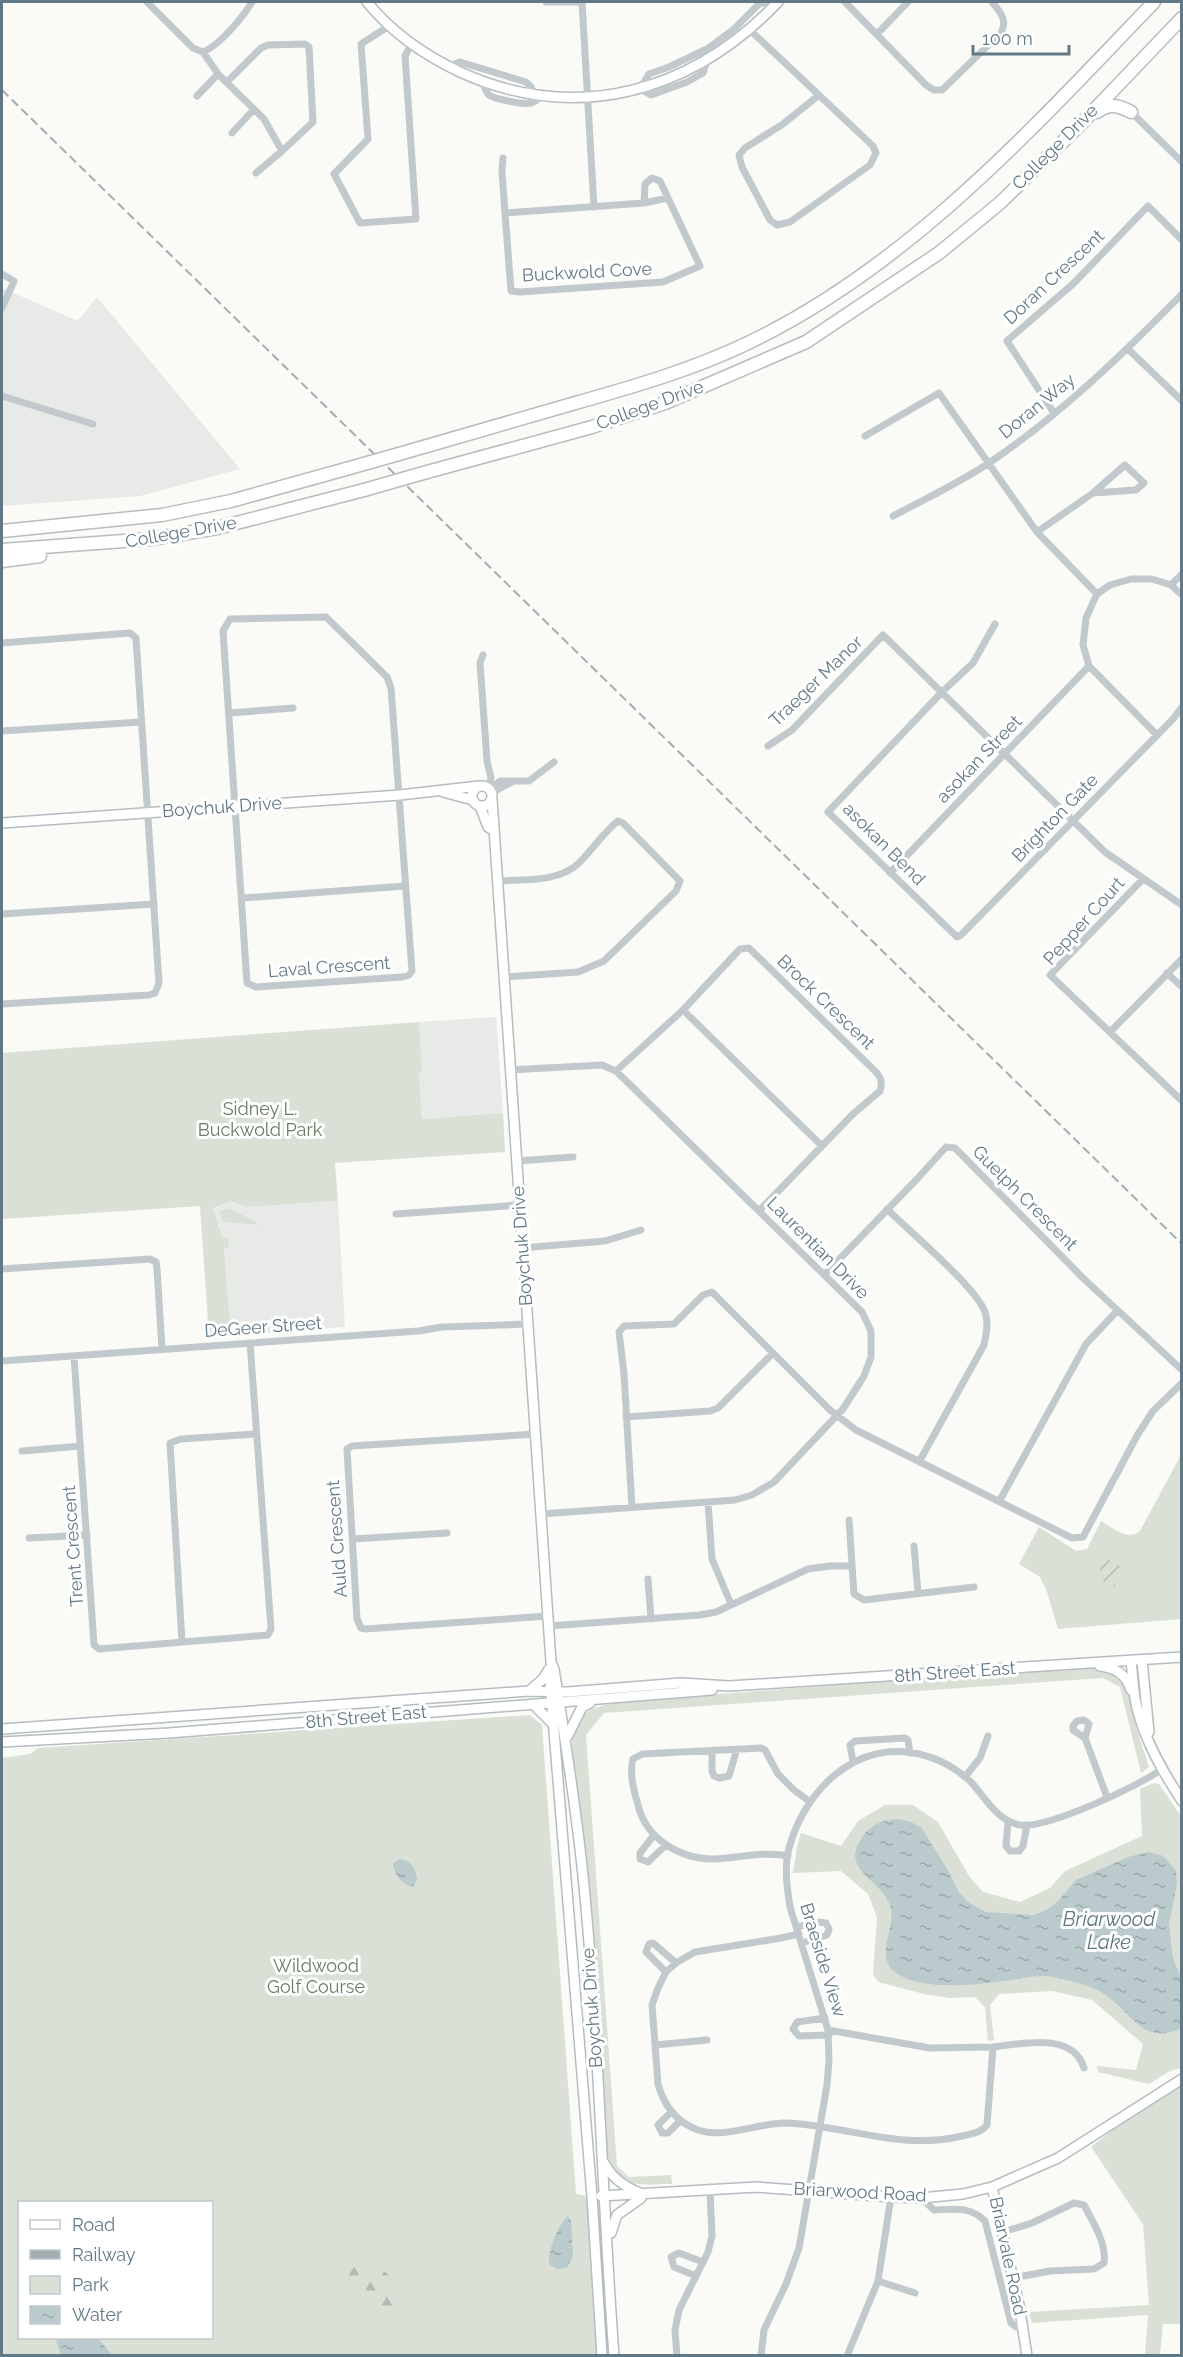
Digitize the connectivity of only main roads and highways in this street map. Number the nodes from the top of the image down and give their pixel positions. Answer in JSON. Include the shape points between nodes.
{"nodes":[{"id":1,"x":367,"y":2,"type":"edge"},
{"id":2,"x":777,"y":2,"type":"edge"},
{"id":3,"x":1154,"y":2,"type":"edge"},
{"id":4,"x":1182,"y":18,"type":"edge"},
{"id":5,"x":1131,"y":112,"type":"road end"},
{"id":6,"x":1077,"y":128,"type":"junction"},
{"id":7,"x":2,"y":531,"type":"edge"},
{"id":8,"x":151,"y":539,"type":"junction"},
{"id":9,"x":2,"y":550,"type":"edge"},
{"id":10,"x":2,"y":561,"type":"edge"},
{"id":11,"x":487,"y":790,"type":"junction"},
{"id":12,"x":443,"y":792,"type":"junction"},
{"id":13,"x":476,"y":803,"type":"junction"},
{"id":14,"x":2,"y":823,"type":"edge"},
{"id":15,"x":493,"y":830,"type":"junction"},
{"id":16,"x":1182,"y":1657,"type":"edge"},
{"id":17,"x":1142,"y":1660,"type":"junction"},
{"id":18,"x":1131,"y":1661,"type":"junction"},
{"id":19,"x":1070,"y":1664,"type":"junction"},
{"id":20,"x":550,"y":1666,"type":"junction"},
{"id":21,"x":729,"y":1686,"type":"junction"},
{"id":22,"x":529,"y":1691,"type":"junction"},
{"id":23,"x":554,"y":1692,"type":"junction"},
{"id":24,"x":598,"y":1700,"type":"junction"},
{"id":25,"x":556,"y":1703,"type":"junction"},
{"id":26,"x":533,"y":1704,"type":"junction"},
{"id":27,"x":1137,"y":1708,"type":"junction"},
{"id":28,"x":553,"y":1724,"type":"junction"},
{"id":29,"x":2,"y":1729,"type":"edge"},
{"id":30,"x":566,"y":1738,"type":"junction"},
{"id":31,"x":2,"y":1742,"type":"edge"},
{"id":32,"x":1149,"y":1743,"type":"junction"},
{"id":33,"x":1182,"y":1801,"type":"edge"},
{"id":34,"x":1182,"y":2079,"type":"edge"},
{"id":35,"x":602,"y":2158,"type":"junction"},
{"id":36,"x":992,"y":2187,"type":"junction"},
{"id":37,"x":641,"y":2196,"type":"junction"},
{"id":38,"x":606,"y":2199,"type":"junction"},
{"id":39,"x":593,"y":2200,"type":"junction"},
{"id":40,"x":609,"y":2254,"type":"junction"},
{"id":41,"x":602,"y":2355,"type":"edge"},
{"id":42,"x":614,"y":2355,"type":"edge"},
{"id":43,"x":1027,"y":2355,"type":"edge"}],
"edges":[{"from":1,"to":2,"type":"main road","via":[[411,45],[483,82],[538,94],[588,96],[640,89],[707,61],[750,30]]},
{"from":3,"to":7,"type":"highway","name":"College Drive","bridge":true,"via":[[950,205],[886,258],[823,301],[748,343],[650,381],[231,501],[162,515]]},
{"from":4,"to":6,"type":"highway","name":"College Drive"},
{"from":5,"to":6,"type":"highway","via":[[1109,105]]},
{"from":6,"to":8,"type":"highway","name":"College Drive","bridge":true,"via":[[1000,203],[939,254],[806,342],[665,403],[591,427],[217,528]]},
{"from":8,"to":9,"type":"highway","name":"College Drive"},
{"from":8,"to":10,"type":"highway"},
{"from":11,"to":12,"type":"main road","name":"Boychuk Drive","via":[[458,787]]},
{"from":11,"to":13,"type":"main road","via":[[488,804]]},
{"from":11,"to":13,"type":"main road","via":[[473,791]]},
{"from":11,"to":15,"type":"main road","name":"Boychuk Drive"},
{"from":12,"to":13,"type":"main road","name":"Boychuk Drive"},
{"from":12,"to":14,"type":"main road","name":"Boychuk Drive"},
{"from":13,"to":15,"type":"main road","name":"Boychuk Drive"},
{"from":15,"to":20,"type":"main road","name":"Boychuk Drive"},
{"from":16,"to":17,"type":"main road","name":"8th Street East"},
{"from":17,"to":18,"type":"main road","name":"8th Street East"},
{"from":17,"to":32,"type":"main road"},
{"from":18,"to":19,"type":"main road","name":"8th Street East"},
{"from":18,"to":27,"type":"main road"},
{"from":19,"to":21,"type":"main road","name":"8th Street East"},
{"from":19,"to":27,"type":"main road","via":[[1118,1671],[1129,1683]]},
{"from":20,"to":22,"type":"main road","via":[[543,1679]]},
{"from":20,"to":23,"type":"main road","name":"Boychuk Drive"},
{"from":21,"to":23,"type":"main road","name":"8th Street East","via":[[681,1683]]},
{"from":21,"to":24,"type":"main road","name":"8th Street East"},
{"from":22,"to":23,"type":"main road","name":"8th Street East"},
{"from":22,"to":29,"type":"main road","name":"8th Street East"},
{"from":23,"to":25,"type":"main road","name":"Boychuk Drive"},
{"from":24,"to":25,"type":"main road","name":"8th Street East"},
{"from":24,"to":30,"type":"main road","via":[[582,1707]]},
{"from":25,"to":26,"type":"main road","name":"8th Street East"},
{"from":25,"to":28,"type":"main road","name":"Boychuk Drive"},
{"from":25,"to":30,"type":"main road","name":"Boychuk Drive"},
{"from":26,"to":28,"type":"main road"},
{"from":26,"to":31,"type":"main road","name":"8th Street East"},
{"from":27,"to":32,"type":"main road"},
{"from":28,"to":39,"type":"main road","name":"Boychuk Drive"},
{"from":30,"to":35,"type":"main road","name":"Boychuk Drive","via":[[583,1878]]},
{"from":32,"to":33,"type":"main road"},
{"from":34,"to":36,"type":"main road","name":"Briarwood Road","via":[[1058,2158]]},
{"from":35,"to":37,"type":"main road","via":[[614,2178]]},
{"from":35,"to":38,"type":"main road","name":"Boychuk Drive"},
{"from":36,"to":37,"type":"main road","name":"Briarwood Road","via":[[921,2198],[756,2187]]},
{"from":36,"to":43,"type":"main road","name":"Briarvale Road"},
{"from":37,"to":38,"type":"main road","name":"Briarwood Road"},
{"from":37,"to":40,"type":"main road","via":[[614,2220]]},
{"from":38,"to":39,"type":"main road","name":"Briarwood Road"},
{"from":38,"to":40,"type":"main road","name":"Boychuk Drive"},
{"from":39,"to":41,"type":"main road","name":"Boychuk Drive"},
{"from":40,"to":42,"type":"main road","name":"Boychuk Drive"}]}
